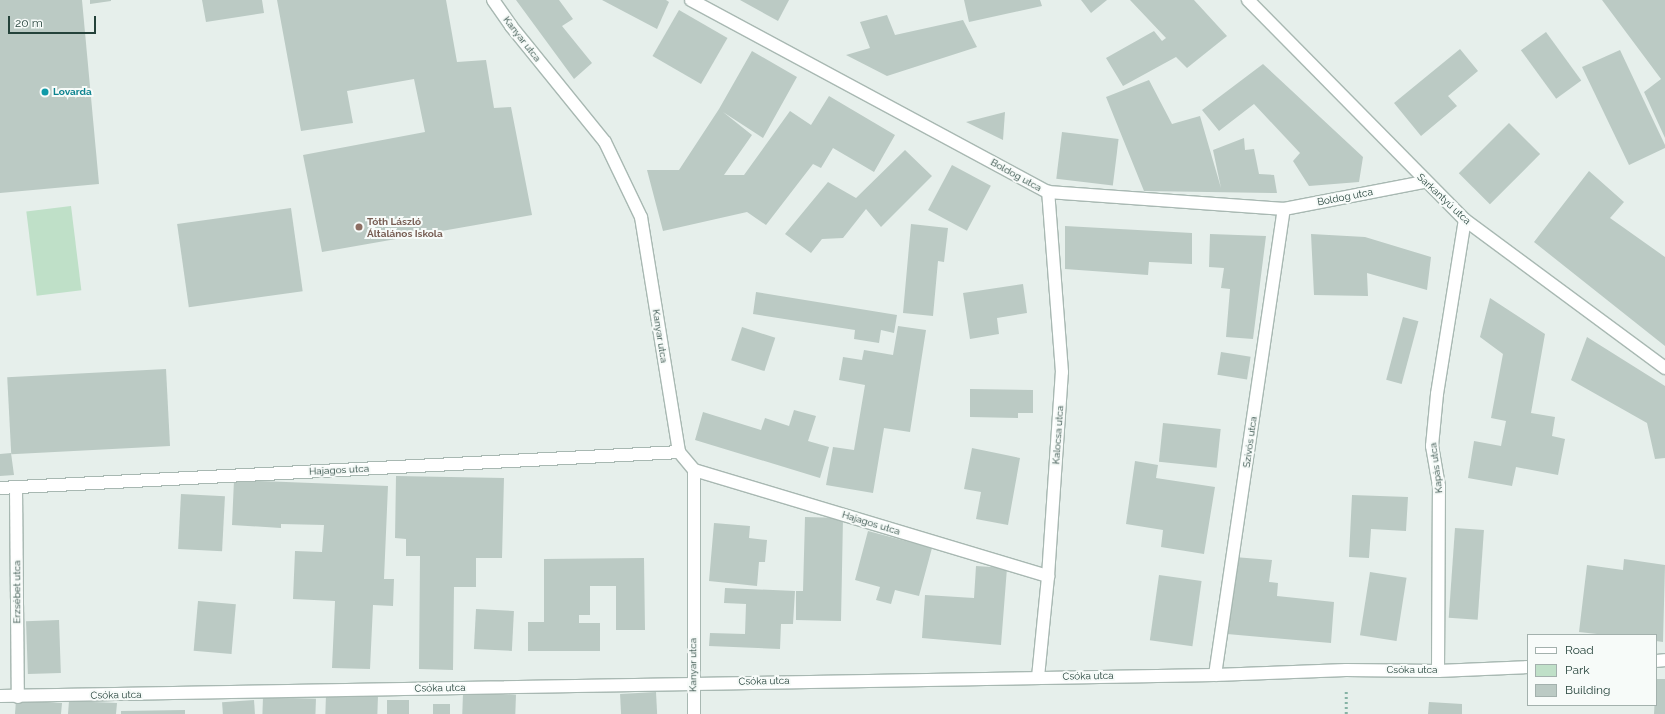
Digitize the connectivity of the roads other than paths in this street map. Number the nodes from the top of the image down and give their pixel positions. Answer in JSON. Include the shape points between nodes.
{"nodes":[{"id":1,"x":493,"y":0,"type":"edge"},
{"id":2,"x":691,"y":0,"type":"edge"},
{"id":3,"x":1248,"y":0,"type":"edge"},
{"id":4,"x":1424,"y":182,"type":"junction"},
{"id":5,"x":1048,"y":192,"type":"junction"},
{"id":6,"x":1284,"y":210,"type":"junction"},
{"id":7,"x":1465,"y":220,"type":"junction"},
{"id":8,"x":1665,"y":368,"type":"edge"},
{"id":9,"x":679,"y":452,"type":"junction"},
{"id":10,"x":694,"y":470,"type":"junction"},
{"id":11,"x":16,"y":487,"type":"junction"},
{"id":12,"x":0,"y":488,"type":"edge"},
{"id":13,"x":1048,"y":576,"type":"junction"},
{"id":14,"x":1527,"y":667,"type":"edge"},
{"id":15,"x":1438,"y":671,"type":"junction"},
{"id":16,"x":1215,"y":675,"type":"junction"},
{"id":17,"x":1038,"y":677,"type":"junction"},
{"id":18,"x":693,"y":682,"type":"junction"},
{"id":19,"x":0,"y":696,"type":"edge"},
{"id":20,"x":18,"y":697,"type":"junction"},
{"id":21,"x":694,"y":714,"type":"edge"}],
"edges":[{"from":1,"to":9,"type":"street","name":"Kanyar utca","via":[[605,142],[641,217]]},
{"from":2,"to":5,"type":"street","name":"Boldog utca"},
{"from":3,"to":4,"type":"street","name":"Sarkantyú utca"},
{"from":4,"to":6,"type":"street","name":"Boldog utca"},
{"from":4,"to":7,"type":"street","name":"Sarkantyú utca"},
{"from":5,"to":6,"type":"street","name":"Boldog utca"},
{"from":5,"to":13,"type":"street","name":"Kalocsa utca","via":[[1062,372]]},
{"from":6,"to":16,"type":"street","name":"Szívós utca"},
{"from":7,"to":8,"type":"street","name":"Sarkantyú utca"},
{"from":7,"to":15,"type":"street","name":"Kapás utca","via":[[1437,394],[1432,446],[1439,486]]},
{"from":9,"to":10,"type":"street"},
{"from":9,"to":11,"type":"street","name":"Hajagos utca"},
{"from":10,"to":13,"type":"street","name":"Hajagos utca"},
{"from":10,"to":18,"type":"street","name":"Kanyar utca"},
{"from":11,"to":12,"type":"street","name":"Hajagos utca"},
{"from":11,"to":20,"type":"street","name":"Erzsébet utca"},
{"from":13,"to":17,"type":"street","name":"Kalocsa utca"},
{"from":14,"to":15,"type":"street","name":"Csóka utca"},
{"from":15,"to":16,"type":"street","name":"Csóka utca","via":[[1346,670]]},
{"from":16,"to":17,"type":"street","name":"Csóka utca"},
{"from":17,"to":18,"type":"street","name":"Csóka utca"},
{"from":18,"to":20,"type":"street","name":"Csóka utca"},
{"from":18,"to":21,"type":"street","name":"Kanyar utca"},
{"from":19,"to":20,"type":"street","name":"Csóka utca"}]}
